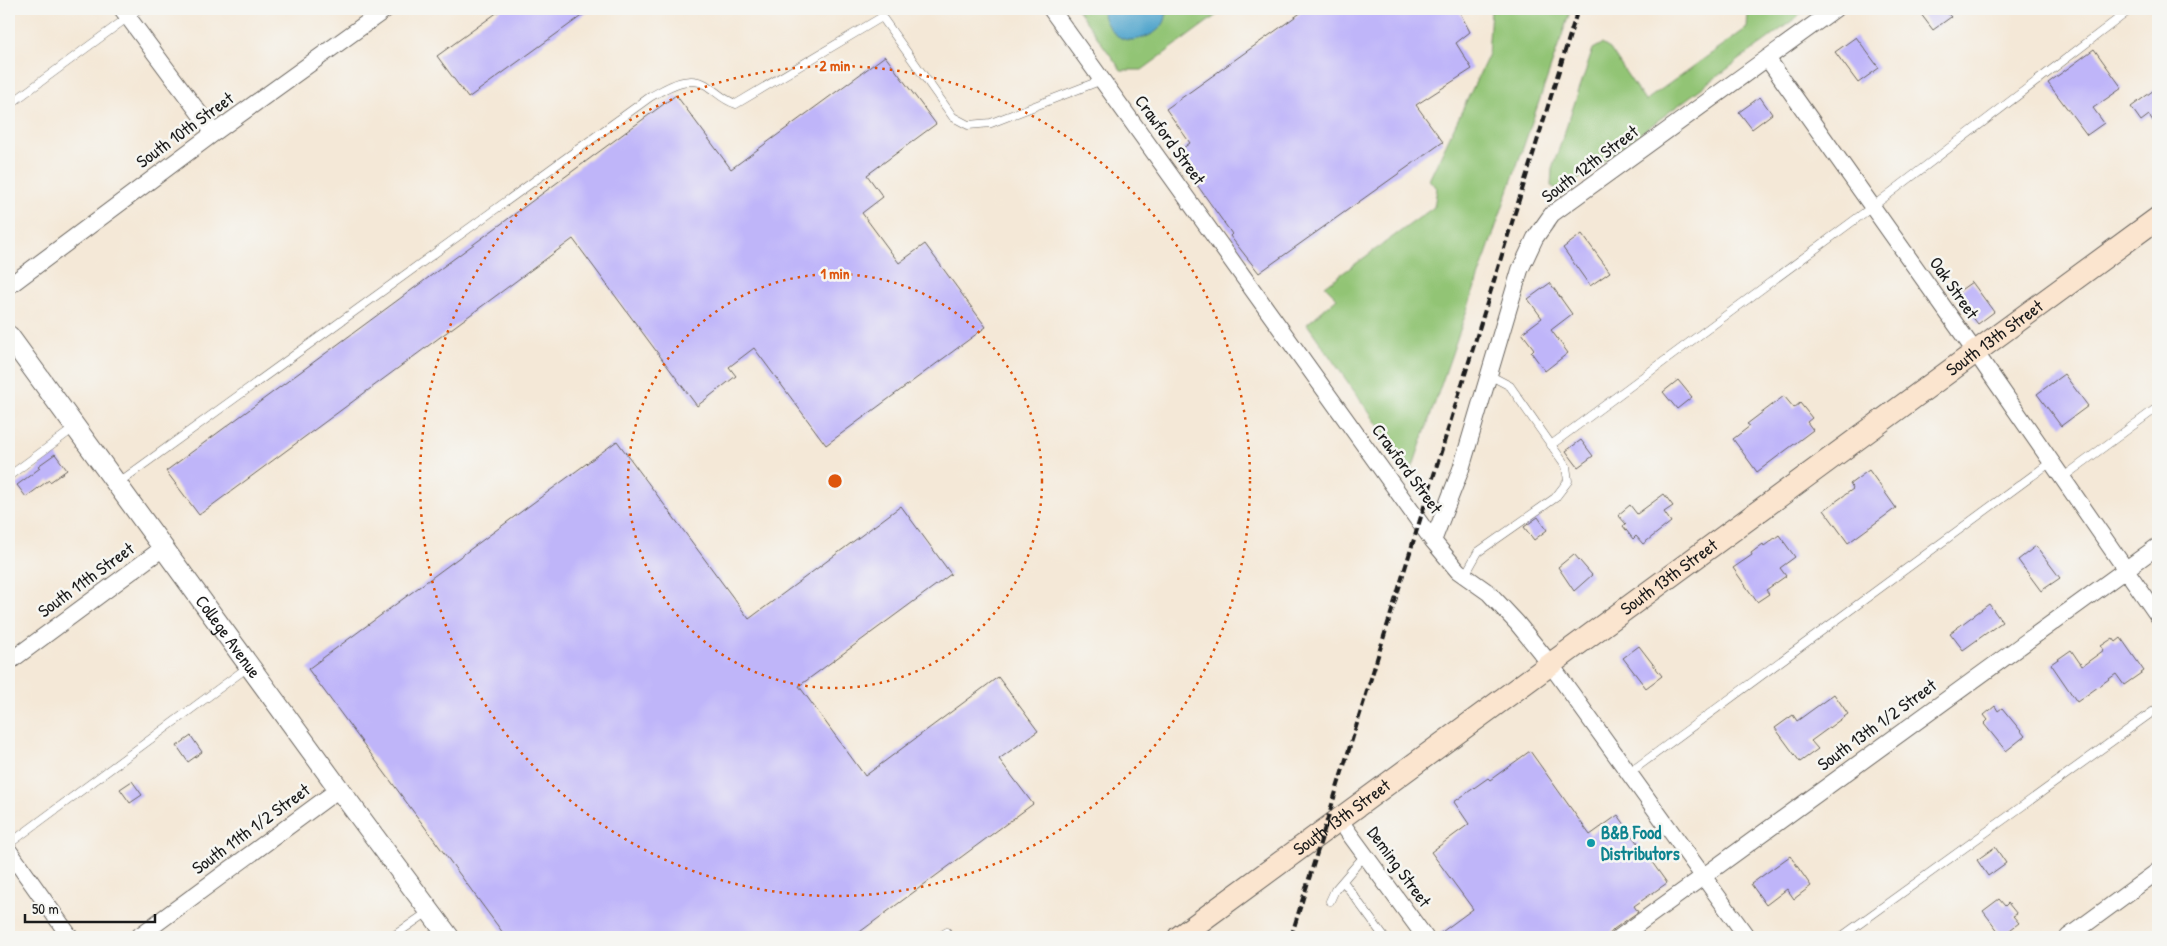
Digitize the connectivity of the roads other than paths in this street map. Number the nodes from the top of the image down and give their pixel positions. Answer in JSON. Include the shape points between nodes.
{"nodes":[{"id":1,"x":386,"y":9,"type":"edge"},
{"id":2,"x":1051,"y":9,"type":"edge"},
{"id":3,"x":1835,"y":9,"type":"edge"},
{"id":4,"x":2131,"y":9,"type":"edge"},
{"id":5,"x":130,"y":11,"type":"edge"},
{"id":6,"x":883,"y":13,"type":"edge"},
{"id":7,"x":1767,"y":58,"type":"junction"},
{"id":8,"x":1102,"y":80,"type":"junction"},
{"id":9,"x":9,"y":105,"type":"edge"},
{"id":10,"x":214,"y":133,"type":"junction"},
{"id":11,"x":1872,"y":207,"type":"junction"},
{"id":12,"x":2158,"y":218,"type":"edge"},
{"id":13,"x":9,"y":286,"type":"edge"},
{"id":14,"x":9,"y":336,"type":"edge"},
{"id":15,"x":1976,"y":353,"type":"junction"},
{"id":16,"x":1489,"y":375,"type":"junction"},
{"id":17,"x":2158,"y":407,"type":"edge"},
{"id":18,"x":75,"y":427,"type":"junction"},
{"id":19,"x":1551,"y":445,"type":"junction"},
{"id":20,"x":2050,"y":462,"type":"junction"},
{"id":21,"x":9,"y":476,"type":"edge"},
{"id":22,"x":2062,"y":478,"type":"junction"},
{"id":23,"x":116,"y":484,"type":"junction"},
{"id":24,"x":1433,"y":541,"type":"junction"},
{"id":25,"x":2158,"y":546,"type":"edge"},
{"id":26,"x":163,"y":548,"type":"junction"},
{"id":27,"x":2126,"y":570,"type":"junction"},
{"id":28,"x":1465,"y":575,"type":"junction"},
{"id":29,"x":2158,"y":616,"type":"edge"},
{"id":30,"x":9,"y":662,"type":"edge"},
{"id":31,"x":1551,"y":665,"type":"junction"},
{"id":32,"x":249,"y":666,"type":"junction"},
{"id":33,"x":2158,"y":708,"type":"edge"},
{"id":34,"x":1629,"y":774,"type":"junction"},
{"id":35,"x":339,"y":789,"type":"junction"},
{"id":36,"x":1340,"y":821,"type":"junction"},
{"id":37,"x":9,"y":844,"type":"edge"},
{"id":38,"x":9,"y":852,"type":"edge"},
{"id":39,"x":1365,"y":855,"type":"junction"},
{"id":40,"x":2158,"y":871,"type":"edge"},
{"id":41,"x":1703,"y":876,"type":"junction"},
{"id":42,"x":1343,"y":881,"type":"junction"},
{"id":43,"x":1330,"y":901,"type":"dead end"},
{"id":44,"x":429,"y":910,"type":"junction"},
{"id":45,"x":947,"y":932,"type":"dead end"},
{"id":46,"x":70,"y":937,"type":"edge"},
{"id":47,"x":138,"y":937,"type":"edge"},
{"id":48,"x":392,"y":937,"type":"edge"},
{"id":49,"x":449,"y":937,"type":"edge"},
{"id":50,"x":939,"y":937,"type":"edge"},
{"id":51,"x":1179,"y":937,"type":"edge"},
{"id":52,"x":1384,"y":937,"type":"edge"},
{"id":53,"x":1425,"y":937,"type":"edge"},
{"id":54,"x":1620,"y":937,"type":"edge"},
{"id":55,"x":1747,"y":937,"type":"edge"},
{"id":56,"x":1841,"y":937,"type":"edge"},
{"id":57,"x":2068,"y":937,"type":"edge"}],
"edges":[{"from":1,"to":10,"type":"street","name":"South 10th Street"},
{"from":2,"to":8,"type":"street","name":"Crawford Street"},
{"from":3,"to":7,"type":"street","name":"South 12th Street"},
{"from":4,"to":11,"type":"lane"},
{"from":5,"to":9,"type":"lane"},
{"from":5,"to":10,"type":"street"},
{"from":6,"to":8,"type":"lane","via":[[953,118],[968,125],[991,122]]},
{"from":6,"to":23,"type":"lane","via":[[736,104],[692,80],[675,83],[650,98]]},
{"from":7,"to":11,"type":"street","name":"Oak Street"},
{"from":7,"to":16,"type":"street","name":"South 12th Street","via":[[1552,214],[1535,238],[1520,270]]},
{"from":8,"to":24,"type":"street","name":"Crawford Street"},
{"from":10,"to":13,"type":"street","name":"South 10th Street"},
{"from":11,"to":15,"type":"street","name":"Oak Street"},
{"from":11,"to":19,"type":"lane"},
{"from":12,"to":15,"type":"main road","name":"South 13th Street"},
{"from":14,"to":18,"type":"street","name":"College Avenue"},
{"from":15,"to":20,"type":"street","name":"Oak Street"},
{"from":15,"to":31,"type":"main road","name":"South 13th Street"},
{"from":16,"to":19,"type":"lane","via":[[1510,386]]},
{"from":16,"to":24,"type":"street","name":"South 12th Street","via":[[1461,469]]},
{"from":17,"to":22,"type":"lane"},
{"from":18,"to":21,"type":"lane"},
{"from":18,"to":23,"type":"street","name":"College Avenue"},
{"from":19,"to":28,"type":"lane","via":[[1566,466],[1568,481],[1555,498],[1478,552]]},
{"from":20,"to":22,"type":"street","name":"Oak Street"},
{"from":20,"to":34,"type":"lane"},
{"from":22,"to":27,"type":"street","name":"Oak Street"},
{"from":23,"to":26,"type":"street","name":"College Avenue"},
{"from":24,"to":28,"type":"street","name":"Crawford Street"},
{"from":25,"to":27,"type":"street","name":"South 13th 1/2 Street"},
{"from":26,"to":30,"type":"street","name":"South 11th Street"},
{"from":26,"to":32,"type":"street","name":"College Avenue"},
{"from":27,"to":29,"type":"street","name":"Oak Street"},
{"from":27,"to":41,"type":"street","name":"South 13th 1/2 Street"},
{"from":28,"to":31,"type":"street","name":"Crawford Street","via":[[1489,593],[1517,622]]},
{"from":31,"to":34,"type":"street","name":"Crawford Street"},
{"from":31,"to":36,"type":"main road","name":"South 13th Street"},
{"from":32,"to":35,"type":"street","name":"College Avenue"},
{"from":32,"to":37,"type":"lane"},
{"from":33,"to":56,"type":"lane"},
{"from":34,"to":41,"type":"street","name":"Crawford Street"},
{"from":35,"to":44,"type":"street","name":"College Avenue"},
{"from":35,"to":47,"type":"street","name":"South 11th 1/2 Street"},
{"from":36,"to":39,"type":"street","name":"Deming Street"},
{"from":36,"to":51,"type":"main road","name":"South 13th Street"},
{"from":38,"to":46,"type":"street"},
{"from":39,"to":42,"type":"lane"},
{"from":39,"to":53,"type":"street","name":"Deming Street"},
{"from":40,"to":57,"type":"street"},
{"from":41,"to":54,"type":"street","name":"South 13th 1/2 Street"},
{"from":41,"to":55,"type":"street","name":"Crawford Street"},
{"from":42,"to":43,"type":"lane"},
{"from":42,"to":52,"type":"lane"},
{"from":44,"to":48,"type":"lane"},
{"from":44,"to":49,"type":"street","name":"College Avenue"},
{"from":45,"to":50,"type":"lane"}]}
